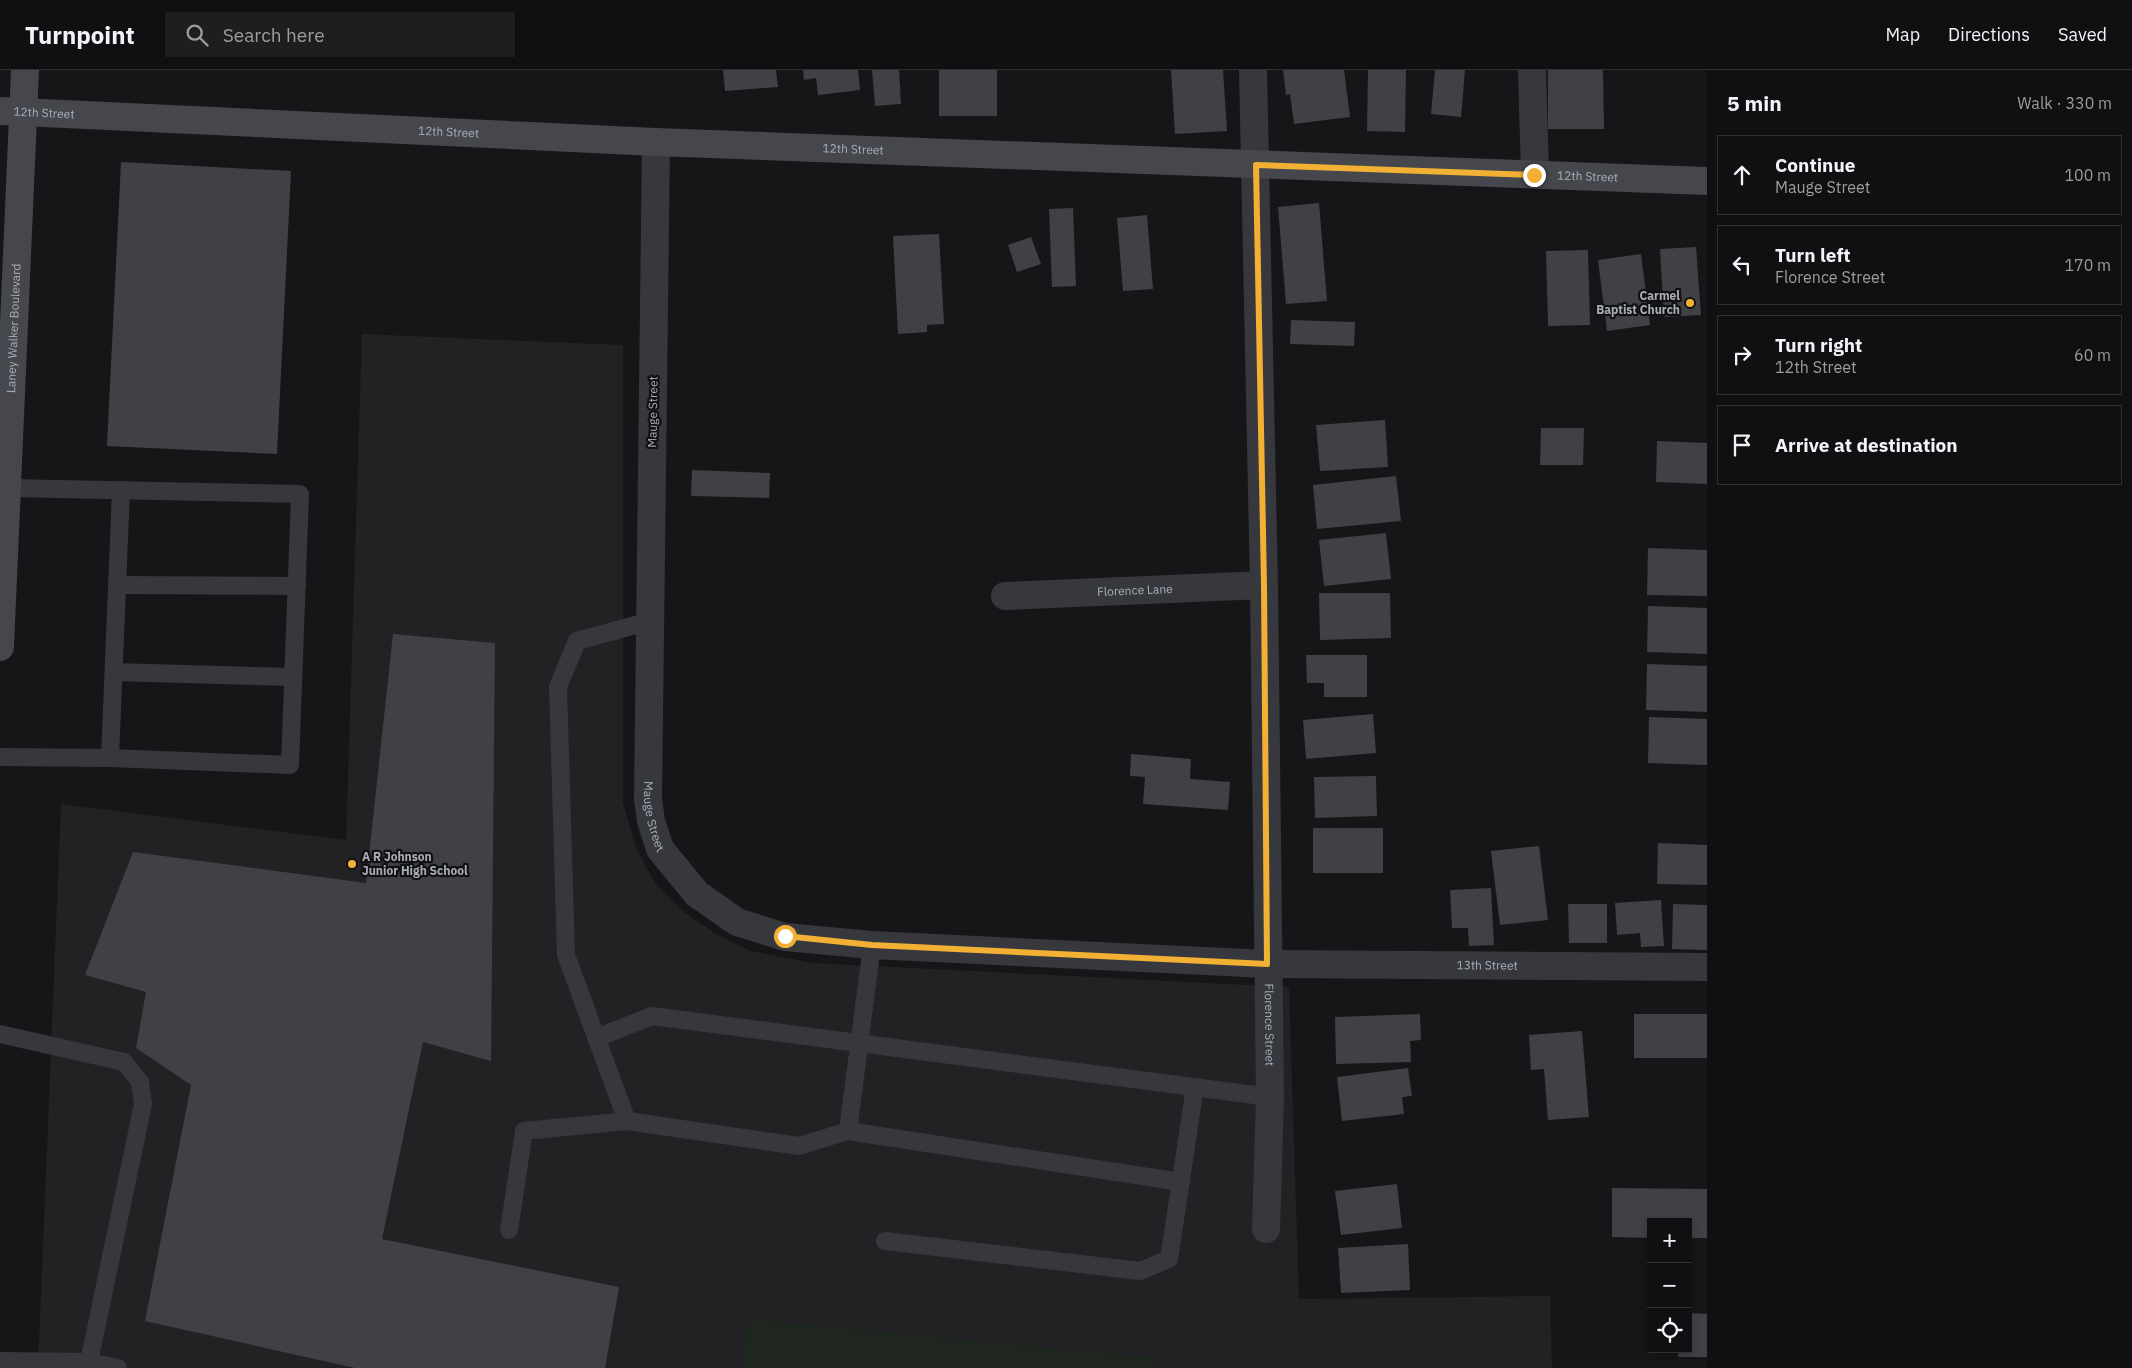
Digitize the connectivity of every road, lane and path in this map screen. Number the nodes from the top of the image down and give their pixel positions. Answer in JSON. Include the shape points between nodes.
{"nodes":[{"id":1,"x":25,"y":70,"type":"edge"},
{"id":2,"x":1253,"y":70,"type":"edge"},
{"id":3,"x":1532,"y":70,"type":"edge"},
{"id":4,"x":11,"y":112,"type":"edge"},
{"id":5,"x":656,"y":142,"type":"junction"},
{"id":6,"x":1256,"y":165,"type":"junction"},
{"id":7,"x":1534,"y":175,"type":"junction"},
{"id":8,"x":1707,"y":181,"type":"edge"},
{"id":9,"x":8,"y":488,"type":"junction"},
{"id":10,"x":121,"y":490,"type":"junction"},
{"id":11,"x":3,"y":517,"type":"edge"},
{"id":12,"x":117,"y":585,"type":"junction"},
{"id":13,"x":1264,"y":585,"type":"junction"},
{"id":14,"x":297,"y":586,"type":"junction"},
{"id":15,"x":1006,"y":596,"type":"dead end"},
{"id":16,"x":650,"y":621,"type":"junction"},
{"id":17,"x":0,"y":646,"type":"edge"},
{"id":18,"x":114,"y":672,"type":"junction"},
{"id":19,"x":294,"y":677,"type":"junction"},
{"id":20,"x":0,"y":757,"type":"edge"},
{"id":21,"x":110,"y":758,"type":"junction"},
{"id":22,"x":872,"y":945,"type":"junction"},
{"id":23,"x":1267,"y":964,"type":"junction"},
{"id":24,"x":1707,"y":967,"type":"edge"},
{"id":25,"x":0,"y":1034,"type":"edge"},
{"id":26,"x":596,"y":1038,"type":"junction"},
{"id":27,"x":859,"y":1043,"type":"junction"},
{"id":28,"x":1195,"y":1087,"type":"junction"},
{"id":29,"x":1270,"y":1097,"type":"junction"},
{"id":30,"x":627,"y":1121,"type":"junction"},
{"id":31,"x":848,"y":1131,"type":"junction"},
{"id":32,"x":1181,"y":1182,"type":"junction"},
{"id":33,"x":1266,"y":1229,"type":"dead end"},
{"id":34,"x":508,"y":1230,"type":"dead end"},
{"id":35,"x":885,"y":1241,"type":"dead end"},
{"id":36,"x":0,"y":1361,"type":"edge"},
{"id":37,"x":89,"y":1362,"type":"junction"},
{"id":38,"x":118,"y":1368,"type":"edge"}],
"edges":[{"from":1,"to":4,"type":"street","name":"Laney Walker Boulevard"},
{"from":2,"to":6,"type":"street","name":"Florence Street"},
{"from":3,"to":7,"type":"street"},
{"from":4,"to":5,"type":"street","name":"12th Street"},
{"from":4,"to":9,"type":"street","name":"Laney Walker Boulevard"},
{"from":5,"to":6,"type":"street","name":"12th Street"},
{"from":5,"to":16,"type":"street","name":"Mauge Street"},
{"from":6,"to":7,"type":"street","name":"12th Street"},
{"from":6,"to":13,"type":"street","name":"Florence Street"},
{"from":7,"to":8,"type":"street","name":"12th Street"},
{"from":9,"to":10,"type":"lane"},
{"from":9,"to":11,"type":"street","name":"Laney Walker Boulevard"},
{"from":10,"to":12,"type":"lane"},
{"from":10,"to":14,"type":"lane","via":[[300,494]]},
{"from":11,"to":17,"type":"street","name":"Laney Walker Boulevard"},
{"from":12,"to":14,"type":"lane"},
{"from":12,"to":18,"type":"lane"},
{"from":13,"to":15,"type":"street","name":"Florence Lane"},
{"from":13,"to":23,"type":"street","name":"Florence Street"},
{"from":14,"to":19,"type":"lane"},
{"from":16,"to":22,"type":"street","name":"Mauge Street","via":[[648,799],[660,849],[697,894],[737,922],[785,936]]},
{"from":16,"to":26,"type":"lane","via":[[577,641],[558,687],[566,955]]},
{"from":18,"to":19,"type":"lane"},
{"from":18,"to":21,"type":"lane"},
{"from":19,"to":21,"type":"lane","via":[[290,765]]},
{"from":20,"to":21,"type":"lane"},
{"from":22,"to":23,"type":"street","name":"Mauge Street"},
{"from":22,"to":27,"type":"lane"},
{"from":23,"to":24,"type":"street","name":"13th Street"},
{"from":23,"to":29,"type":"street","name":"Florence Street"},
{"from":25,"to":37,"type":"lane","via":[[124,1062],[140,1082],[143,1104]]},
{"from":26,"to":27,"type":"lane","via":[[652,1016]]},
{"from":26,"to":30,"type":"lane"},
{"from":27,"to":28,"type":"lane"},
{"from":27,"to":31,"type":"lane"},
{"from":28,"to":29,"type":"lane"},
{"from":28,"to":32,"type":"lane"},
{"from":29,"to":33,"type":"street","name":"Florence Street"},
{"from":30,"to":31,"type":"lane","via":[[800,1146]]},
{"from":30,"to":34,"type":"lane","via":[[524,1131]]},
{"from":31,"to":32,"type":"lane"},
{"from":32,"to":35,"type":"lane","via":[[1169,1259],[1140,1271]]},
{"from":36,"to":37,"type":"lane"},
{"from":37,"to":38,"type":"lane"}]}
